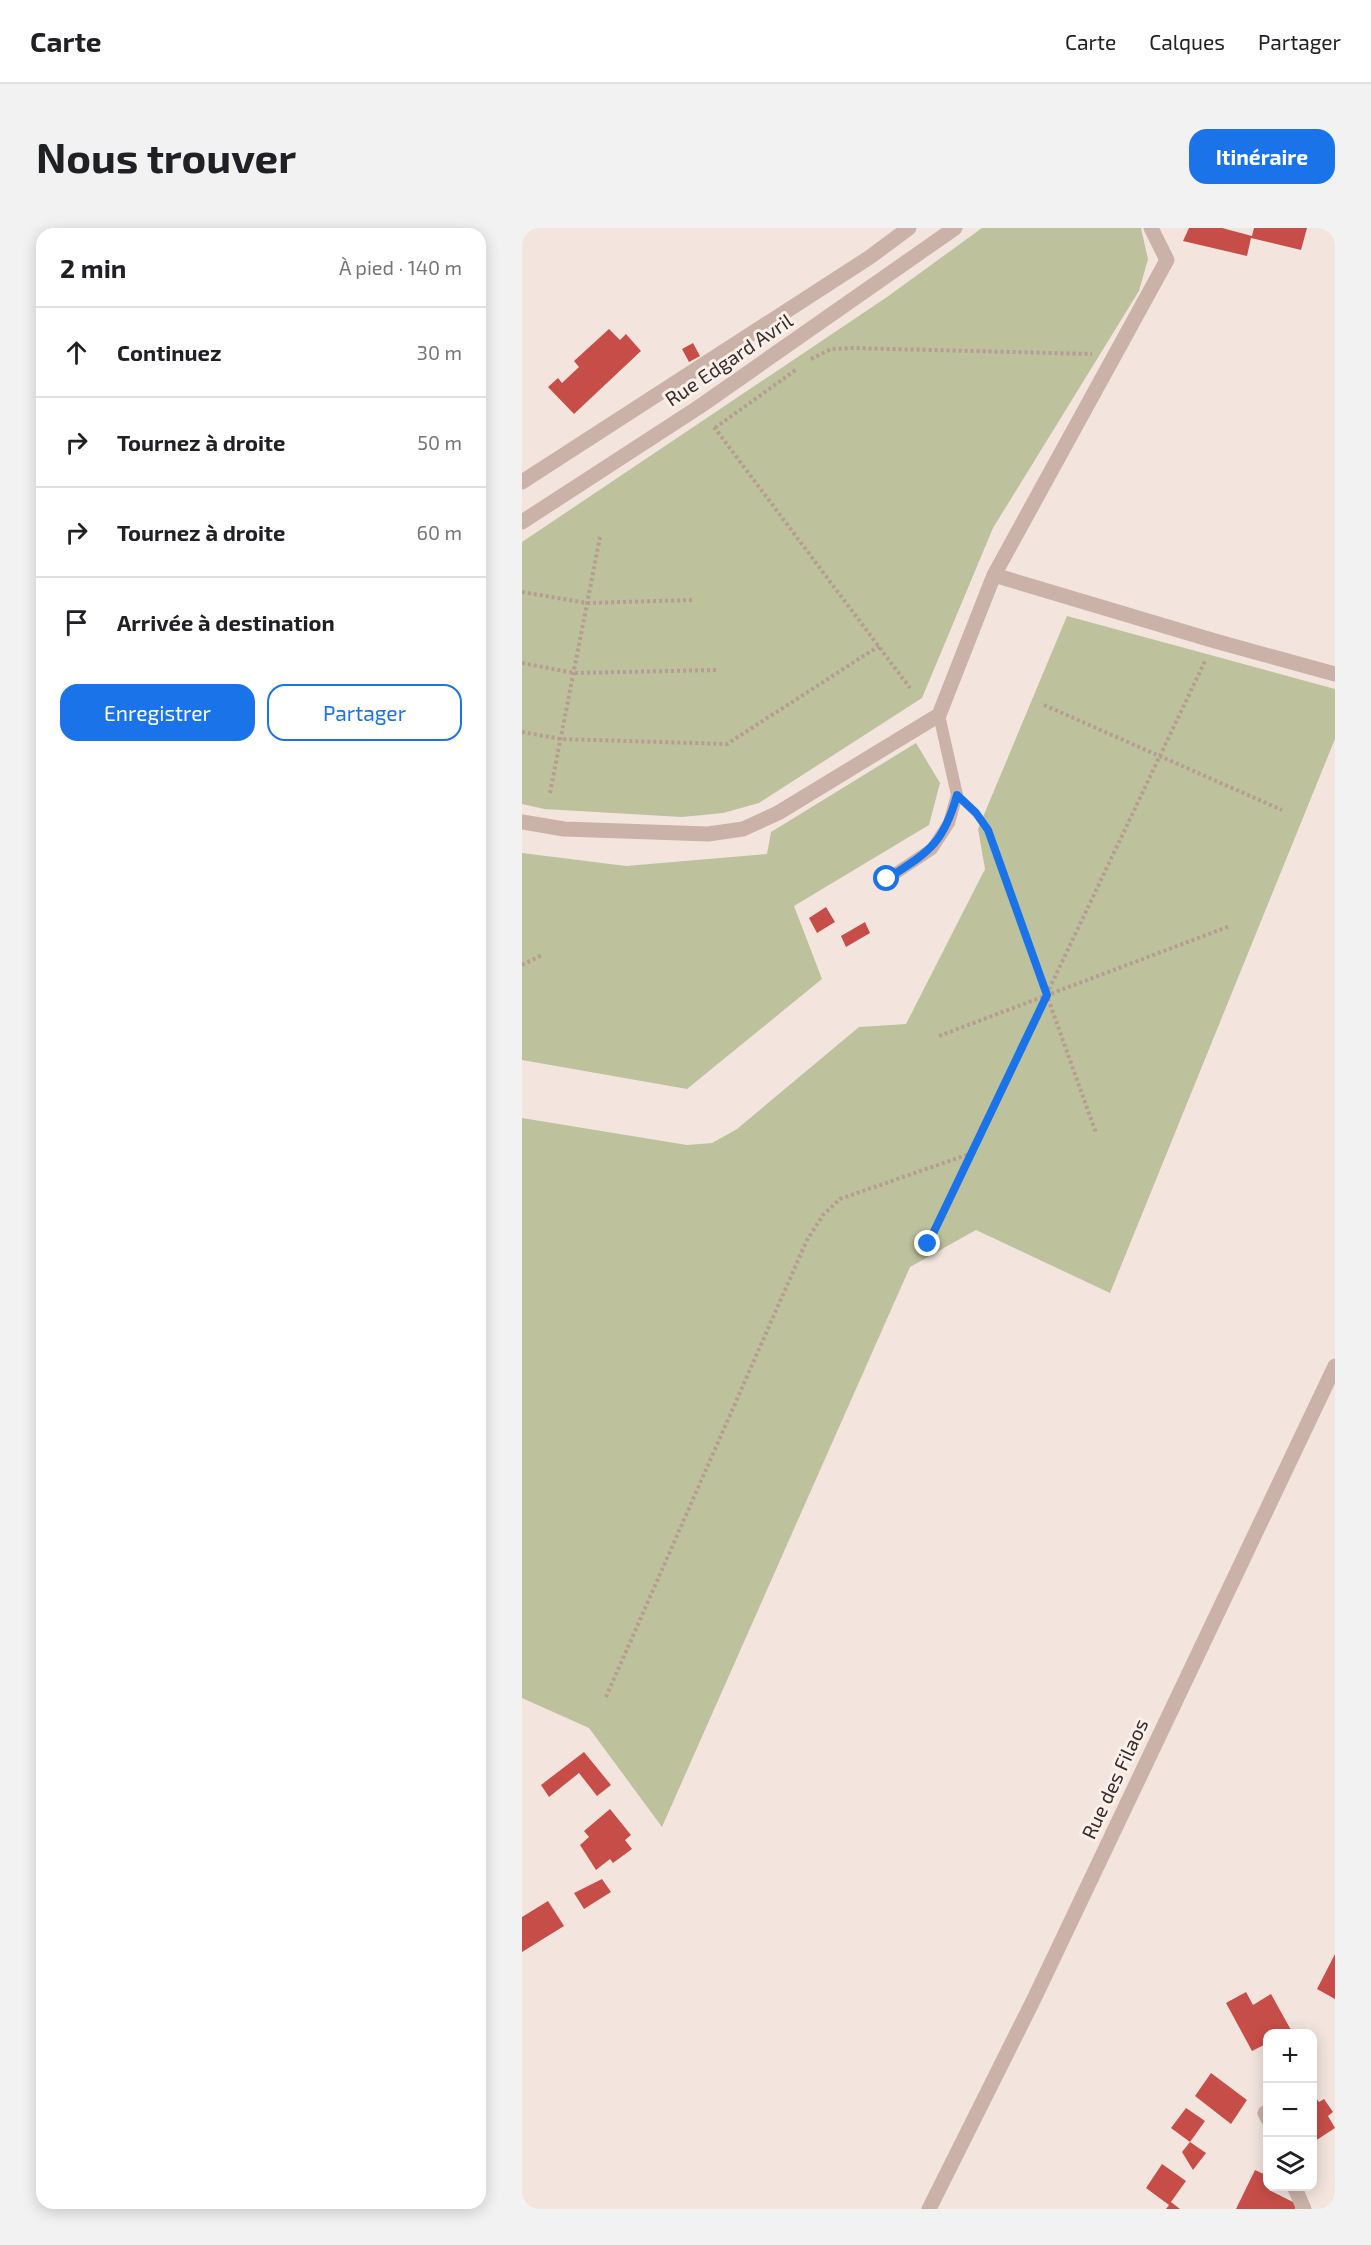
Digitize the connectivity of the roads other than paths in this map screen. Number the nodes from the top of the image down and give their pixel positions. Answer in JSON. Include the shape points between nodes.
{"nodes":[{"id":1,"x":909,"y":228,"type":"edge"},
{"id":2,"x":955,"y":228,"type":"edge"},
{"id":3,"x":1151,"y":228,"type":"edge"},
{"id":4,"x":522,"y":482,"type":"edge"},
{"id":5,"x":522,"y":522,"type":"edge"},
{"id":6,"x":994,"y":575,"type":"junction"},
{"id":7,"x":1335,"y":674,"type":"edge"},
{"id":8,"x":939,"y":715,"type":"junction"},
{"id":9,"x":522,"y":822,"type":"edge"},
{"id":10,"x":887,"y":879,"type":"dead end"},
{"id":11,"x":1335,"y":1366,"type":"edge"},
{"id":12,"x":1296,"y":2191,"type":"edge"},
{"id":13,"x":929,"y":2209,"type":"edge"},
{"id":14,"x":1304,"y":2209,"type":"edge"}],
"edges":[{"from":1,"to":4,"type":"street","name":"Rue Edgard Avril"},
{"from":2,"to":5,"type":"street","name":"Rue Edgard Avril","via":[[699,407]]},
{"from":3,"to":6,"type":"street","via":[[1167,260]]},
{"from":6,"to":7,"type":"street"},
{"from":6,"to":8,"type":"street"},
{"from":8,"to":9,"type":"street","via":[[778,813],[743,829],[708,834],[564,829]]},
{"from":8,"to":10,"type":"lane","via":[[957,795],[949,823],[932,849]]},
{"from":11,"to":13,"type":"street","name":"Rue des Filaos","via":[[1034,1999]]},
{"from":12,"to":14,"type":"street"}]}
